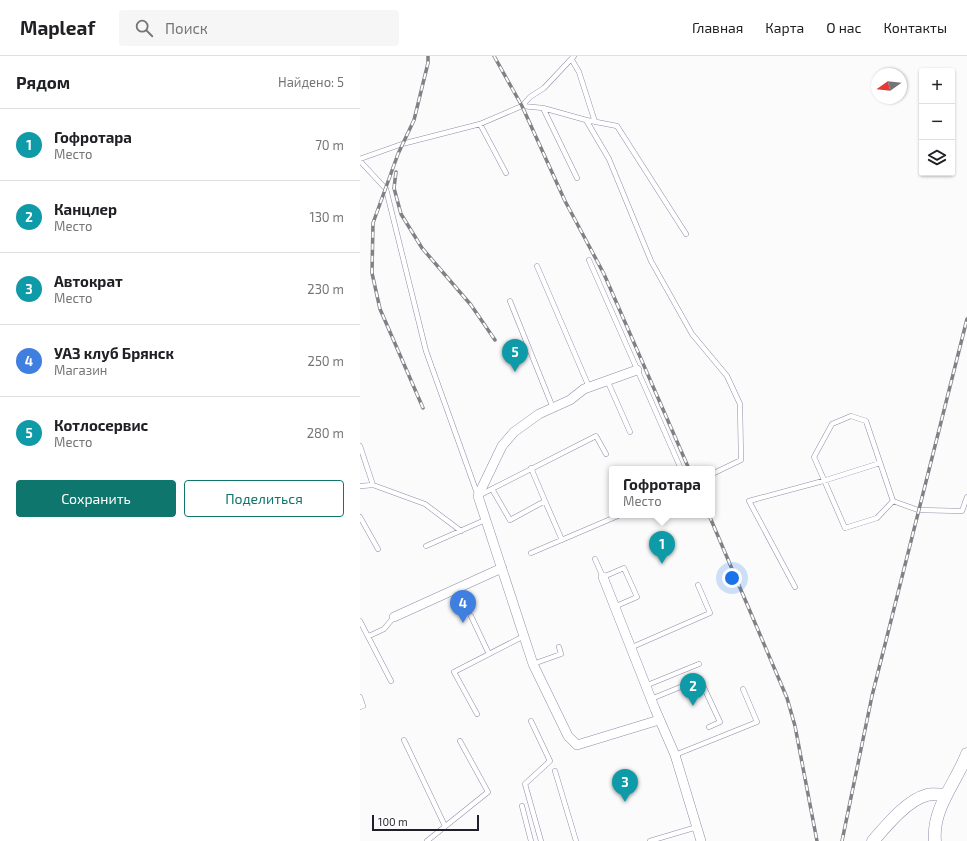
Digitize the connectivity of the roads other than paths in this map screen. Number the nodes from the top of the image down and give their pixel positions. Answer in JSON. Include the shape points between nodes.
{"nodes":[{"id":1,"x":573,"y":58,"type":"edge"},
{"id":2,"x":522,"y":106,"type":"junction"},
{"id":3,"x":543,"y":108,"type":"junction"},
{"id":4,"x":586,"y":120,"type":"junction"},
{"id":5,"x":595,"y":122,"type":"junction"},
{"id":6,"x":480,"y":124,"type":"junction"},
{"id":7,"x":360,"y":160,"type":"edge"},
{"id":8,"x":506,"y":173,"type":"dead end"},
{"id":9,"x":578,"y":178,"type":"dead end"},
{"id":10,"x":686,"y":234,"type":"dead end"},
{"id":11,"x":589,"y":260,"type":"dead end"},
{"id":12,"x":538,"y":266,"type":"dead end"},
{"id":13,"x":510,"y":301,"type":"dead end"},
{"id":14,"x":637,"y":370,"type":"junction"},
{"id":15,"x":607,"y":380,"type":"junction"},
{"id":16,"x":589,"y":387,"type":"junction"},
{"id":17,"x":553,"y":408,"type":"junction"},
{"id":18,"x":630,"y":432,"type":"dead end"},
{"id":19,"x":360,"y":446,"type":"edge"},
{"id":20,"x":606,"y":454,"type":"dead end"},
{"id":21,"x":880,"y":463,"type":"junction"},
{"id":22,"x":680,"y":466,"type":"edge"},
{"id":23,"x":531,"y":468,"type":"junction"},
{"id":24,"x":715,"y":473,"type":"edge"},
{"id":25,"x":823,"y":481,"type":"junction"},
{"id":26,"x":360,"y":484,"type":"edge"},
{"id":27,"x":373,"y":485,"type":"junction"},
{"id":28,"x":492,"y":489,"type":"junction"},
{"id":29,"x":478,"y":496,"type":"junction"},
{"id":30,"x":967,"y":497,"type":"edge"},
{"id":31,"x":544,"y":501,"type":"junction"},
{"id":32,"x":893,"y":501,"type":"junction"},
{"id":33,"x":360,"y":518,"type":"edge"},
{"id":34,"x":613,"y":518,"type":"edge"},
{"id":35,"x":485,"y":520,"type":"junction"},
{"id":36,"x":461,"y":530,"type":"junction"},
{"id":37,"x":562,"y":540,"type":"junction"},
{"id":38,"x":426,"y":546,"type":"dead end"},
{"id":39,"x":378,"y":549,"type":"dead end"},
{"id":40,"x":531,"y":553,"type":"dead end"},
{"id":41,"x":595,"y":560,"type":"dead end"},
{"id":42,"x":502,"y":568,"type":"junction"},
{"id":43,"x":603,"y":577,"type":"junction"},
{"id":44,"x":698,"y":585,"type":"dead end"},
{"id":45,"x":795,"y":587,"type":"dead end"},
{"id":46,"x":614,"y":607,"type":"junction"},
{"id":47,"x":472,"y":616,"type":"dead end"},
{"id":48,"x":394,"y":617,"type":"joint"},
{"id":49,"x":360,"y":621,"type":"edge"},
{"id":50,"x":369,"y":636,"type":"junction"},
{"id":51,"x":524,"y":636,"type":"junction"},
{"id":52,"x":559,"y":647,"type":"dead end"},
{"id":53,"x":630,"y":648,"type":"junction"},
{"id":54,"x":489,"y":654,"type":"junction"},
{"id":55,"x":533,"y":664,"type":"junction"},
{"id":56,"x":699,"y":664,"type":"dead end"},
{"id":57,"x":391,"y":681,"type":"dead end"},
{"id":58,"x":645,"y":686,"type":"junction"},
{"id":59,"x":743,"y":689,"type":"dead end"},
{"id":60,"x":360,"y":697,"type":"edge"},
{"id":61,"x":651,"y":699,"type":"junction"},
{"id":62,"x":360,"y":707,"type":"edge"},
{"id":63,"x":477,"y":714,"type":"dead end"},
{"id":64,"x":659,"y":720,"type":"junction"},
{"id":65,"x":532,"y":721,"type":"dead end"},
{"id":66,"x":709,"y":727,"type":"dead end"},
{"id":67,"x":404,"y":740,"type":"dead end"},
{"id":68,"x":460,"y":741,"type":"dead end"},
{"id":69,"x":675,"y":755,"type":"junction"},
{"id":70,"x":966,"y":757,"type":"edge"},
{"id":71,"x":555,"y":771,"type":"dead end"},
{"id":72,"x":945,"y":795,"type":"junction"},
{"id":73,"x":522,"y":806,"type":"dead end"},
{"id":74,"x":446,"y":826,"type":"junction"},
{"id":75,"x":697,"y":827,"type":"junction"},
{"id":76,"x":427,"y":841,"type":"edge"},
{"id":77,"x":531,"y":841,"type":"edge"},
{"id":78,"x":540,"y":841,"type":"edge"},
{"id":79,"x":576,"y":841,"type":"edge"},
{"id":80,"x":650,"y":841,"type":"edge"},
{"id":81,"x":701,"y":841,"type":"edge"},
{"id":82,"x":873,"y":841,"type":"edge"},
{"id":83,"x":935,"y":841,"type":"edge"}],
"edges":[{"from":1,"to":2,"type":"lane"},
{"from":1,"to":5,"type":"lane"},
{"from":2,"to":3,"type":"lane"},
{"from":2,"to":6,"type":"lane"},
{"from":3,"to":4,"type":"lane"},
{"from":3,"to":9,"type":"lane"},
{"from":4,"to":5,"type":"lane"},
{"from":4,"to":24,"type":"lane","via":[[609,159],[652,261],[692,334],[727,376],[740,404],[741,460]]},
{"from":5,"to":10,"type":"lane","via":[[617,126]]},
{"from":6,"to":7,"type":"lane","via":[[402,144]]},
{"from":6,"to":8,"type":"lane"},
{"from":7,"to":29,"type":"lane","via":[[386,188],[426,351]]},
{"from":11,"to":14,"type":"lane"},
{"from":12,"to":16,"type":"lane"},
{"from":13,"to":17,"type":"lane"},
{"from":14,"to":15,"type":"street"},
{"from":14,"to":22,"type":"lane"},
{"from":15,"to":16,"type":"street"},
{"from":15,"to":18,"type":"lane"},
{"from":16,"to":17,"type":"street"},
{"from":17,"to":29,"type":"street","via":[[539,414],[514,432],[502,446]]},
{"from":19,"to":27,"type":"lane"},
{"from":20,"to":23,"type":"lane","via":[[596,436]]},
{"from":21,"to":25,"type":"lane"},
{"from":21,"to":25,"type":"lane","via":[[866,421],[851,416],[832,424],[814,457]]},
{"from":21,"to":32,"type":"lane"},
{"from":23,"to":28,"type":"lane"},
{"from":23,"to":31,"type":"lane"},
{"from":25,"to":32,"type":"lane","via":[[845,528],[877,518]]},
{"from":25,"to":45,"type":"lane","via":[[749,501]]},
{"from":26,"to":27,"type":"lane"},
{"from":27,"to":36,"type":"lane","via":[[425,504]]},
{"from":28,"to":29,"type":"lane"},
{"from":28,"to":31,"type":"lane","via":[[510,520]]},
{"from":29,"to":35,"type":"street"},
{"from":30,"to":32,"type":"lane","via":[[962,511],[918,510]]},
{"from":31,"to":37,"type":"lane"},
{"from":33,"to":39,"type":"lane"},
{"from":34,"to":37,"type":"lane"},
{"from":35,"to":36,"type":"lane"},
{"from":35,"to":42,"type":"street"},
{"from":36,"to":38,"type":"lane"},
{"from":37,"to":40,"type":"lane"},
{"from":41,"to":43,"type":"lane"},
{"from":42,"to":48,"type":"street"},
{"from":42,"to":51,"type":"street"},
{"from":43,"to":46,"type":"street"},
{"from":43,"to":46,"type":"lane","via":[[624,568],[637,598]]},
{"from":44,"to":53,"type":"lane","via":[[710,613]]},
{"from":46,"to":53,"type":"street"},
{"from":47,"to":54,"type":"lane"},
{"from":48,"to":50,"type":"lane","via":[[384,629]]},
{"from":49,"to":50,"type":"lane"},
{"from":50,"to":57,"type":"lane"},
{"from":51,"to":54,"type":"lane"},
{"from":51,"to":55,"type":"street"},
{"from":52,"to":55,"type":"lane","via":[[561,654]]},
{"from":53,"to":58,"type":"street"},
{"from":54,"to":63,"type":"lane","via":[[454,672]]},
{"from":55,"to":64,"type":"street","via":[[568,736],[577,745]]},
{"from":56,"to":58,"type":"lane"},
{"from":58,"to":61,"type":"street"},
{"from":59,"to":69,"type":"lane","via":[[757,722]]},
{"from":60,"to":62,"type":"lane","via":[[363,706]]},
{"from":61,"to":64,"type":"street"},
{"from":61,"to":66,"type":"lane","via":[[700,679],[720,722]]},
{"from":64,"to":69,"type":"street"},
{"from":65,"to":78,"type":"lane","via":[[550,761],[525,784]]},
{"from":67,"to":74,"type":"lane"},
{"from":68,"to":74,"type":"lane","via":[[488,792]]},
{"from":69,"to":75,"type":"street"},
{"from":70,"to":72,"type":"street"},
{"from":71,"to":79,"type":"lane"},
{"from":72,"to":82,"type":"street","via":[[928,794],[921,797],[900,812]]},
{"from":72,"to":83,"type":"street","via":[[935,823]]},
{"from":73,"to":77,"type":"lane"},
{"from":74,"to":76,"type":"lane"},
{"from":75,"to":80,"type":"lane"},
{"from":75,"to":81,"type":"street"}]}
